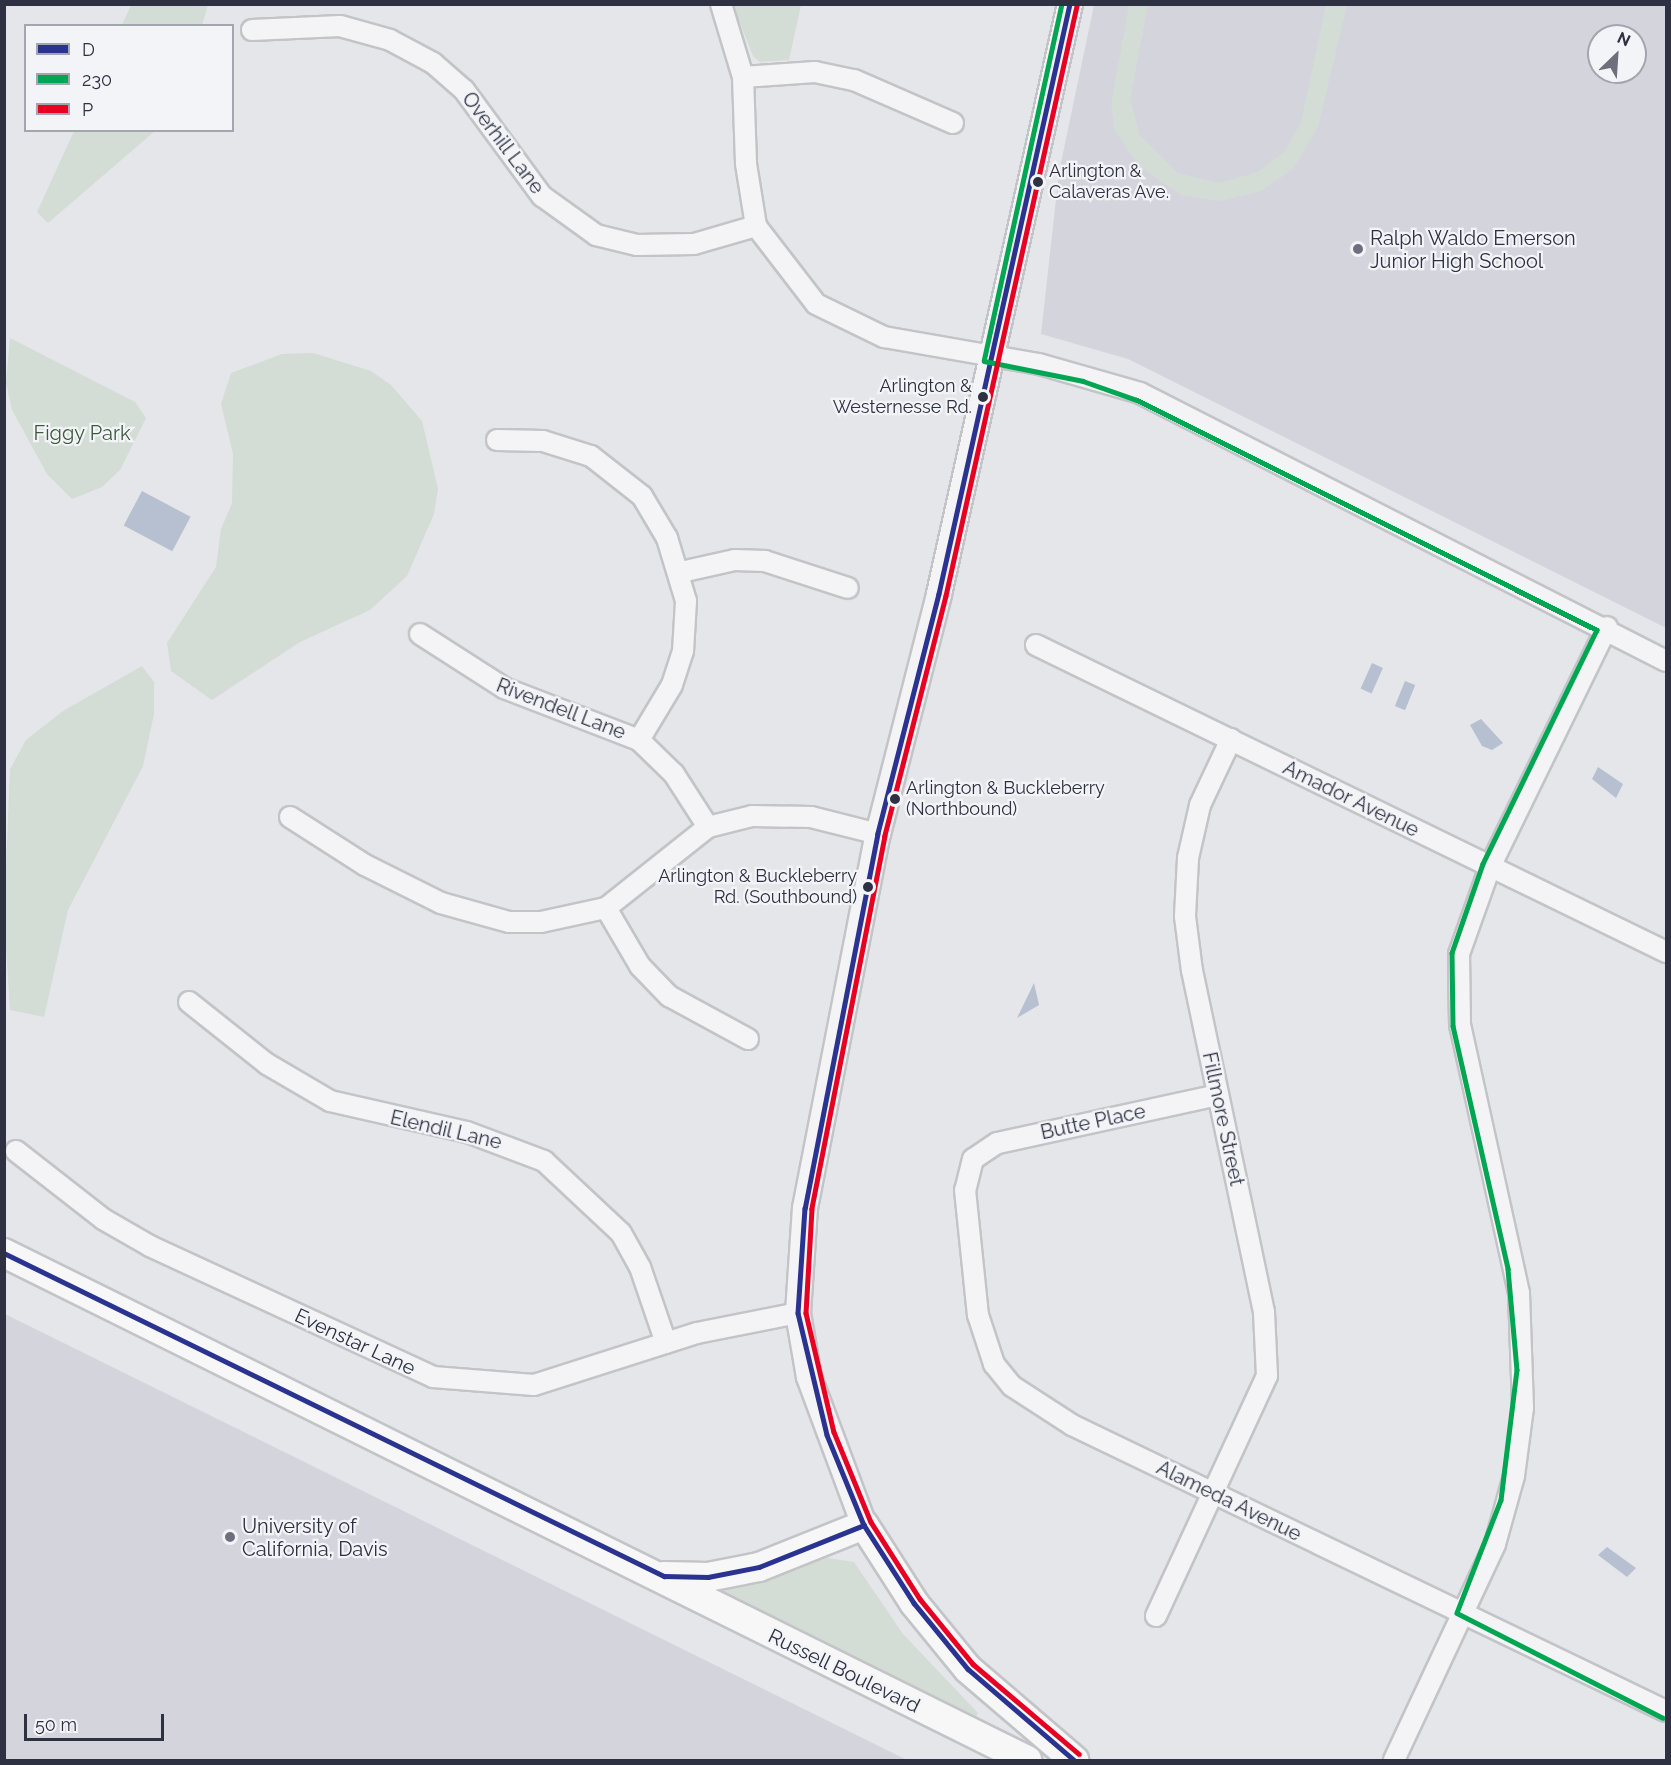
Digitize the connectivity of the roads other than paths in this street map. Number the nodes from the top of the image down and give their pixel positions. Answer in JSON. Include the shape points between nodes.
{"nodes":[{"id":1,"x":722,"y":4,"type":"edge"},
{"id":2,"x":1070,"y":4,"type":"edge"},
{"id":3,"x":252,"y":30,"type":"dead end"},
{"id":4,"x":743,"y":77,"type":"junction"},
{"id":5,"x":953,"y":123,"type":"dead end"},
{"id":6,"x":756,"y":226,"type":"junction"},
{"id":7,"x":990,"y":357,"type":"junction"},
{"id":8,"x":497,"y":440,"type":"dead end"},
{"id":9,"x":681,"y":572,"type":"junction"},
{"id":10,"x":848,"y":588,"type":"dead end"},
{"id":11,"x":1607,"y":627,"type":"junction"},
{"id":12,"x":420,"y":634,"type":"dead end"},
{"id":13,"x":1036,"y":645,"type":"dead end"},
{"id":14,"x":1666,"y":660,"type":"edge"},
{"id":15,"x":1231,"y":739,"type":"junction"},
{"id":16,"x":639,"y":740,"type":"junction"},
{"id":17,"x":290,"y":817,"type":"dead end"},
{"id":18,"x":708,"y":827,"type":"junction"},
{"id":19,"x":878,"y":834,"type":"junction"},
{"id":20,"x":1490,"y":867,"type":"junction"},
{"id":21,"x":606,"y":908,"type":"junction"},
{"id":22,"x":1666,"y":952,"type":"edge"},
{"id":23,"x":189,"y":1002,"type":"dead end"},
{"id":24,"x":748,"y":1039,"type":"dead end"},
{"id":25,"x":1218,"y":1095,"type":"junction"},
{"id":26,"x":16,"y":1151,"type":"dead end"},
{"id":27,"x":973,"y":1159,"type":"joint"},
{"id":28,"x":4,"y":1253,"type":"edge"},
{"id":29,"x":798,"y":1313,"type":"junction"},
{"id":30,"x":666,"y":1343,"type":"junction"},
{"id":31,"x":1216,"y":1494,"type":"junction"},
{"id":32,"x":864,"y":1525,"type":"junction"},
{"id":33,"x":664,"y":1576,"type":"junction"},
{"id":34,"x":1464,"y":1613,"type":"junction"},
{"id":35,"x":1156,"y":1616,"type":"dead end"},
{"id":36,"x":1666,"y":1711,"type":"edge"},
{"id":37,"x":1027,"y":1761,"type":"edge"},
{"id":38,"x":1074,"y":1761,"type":"edge"},
{"id":39,"x":1394,"y":1761,"type":"edge"}],
"edges":[{"from":1,"to":4,"type":"street"},
{"from":2,"to":7,"type":"street"},
{"from":3,"to":6,"type":"street","name":"Overhill Lane","via":[[340,26],[390,40],[433,63],[464,90],[542,196],[596,235],[637,245],[694,244]]},
{"from":4,"to":5,"type":"street","via":[[815,72],[854,80]]},
{"from":4,"to":6,"type":"street","via":[[746,164]]},
{"from":6,"to":7,"type":"street","via":[[816,304],[854,327]]},
{"from":7,"to":11,"type":"street","via":[[1085,374],[1140,393]]},
{"from":7,"to":19,"type":"street","via":[[939,594]]},
{"from":8,"to":9,"type":"street","via":[[543,441],[591,456],[624,478],[658,520]]},
{"from":9,"to":10,"type":"street","via":[[735,560],[765,561]]},
{"from":9,"to":16,"type":"street","via":[[686,623],[681,660]]},
{"from":11,"to":14,"type":"street"},
{"from":11,"to":20,"type":"street"},
{"from":12,"to":16,"type":"street","name":"Rivendell Lane","via":[[504,688]]},
{"from":13,"to":15,"type":"street","name":"Amador Avenue"},
{"from":15,"to":20,"type":"street","name":"Amador Avenue"},
{"from":15,"to":25,"type":"street","name":"Fillmore Street","via":[[1200,805],[1185,892],[1191,971]]},
{"from":16,"to":18,"type":"street","name":"Rivendell Lane","via":[[674,774]]},
{"from":17,"to":21,"type":"street","via":[[365,865],[480,917],[541,922]]},
{"from":18,"to":19,"type":"street","via":[[752,816],[790,814]]},
{"from":18,"to":21,"type":"street"},
{"from":19,"to":29,"type":"street","via":[[805,1208]]},
{"from":20,"to":22,"type":"street","name":"Amador Avenue"},
{"from":20,"to":34,"type":"street","via":[[1462,936],[1456,993],[1515,1268],[1525,1370],[1508,1502]]},
{"from":21,"to":24,"type":"street","via":[[640,966],[669,996]]},
{"from":23,"to":30,"type":"street","name":"Elendil Lane","via":[[267,1064],[330,1101],[467,1132],[544,1161],[621,1233],[640,1267]]},
{"from":25,"to":27,"type":"street","name":"Butte Place","via":[[997,1143]]},
{"from":25,"to":31,"type":"street","name":"Fillmore Street","via":[[1269,1342],[1267,1376]]},
{"from":26,"to":30,"type":"street","name":"Evenstar Lane","via":[[103,1219],[150,1245],[433,1377],[534,1385]]},
{"from":27,"to":31,"type":"street","name":"Alameda Avenue","via":[[965,1190],[975,1292],[982,1338],[994,1364],[1038,1406]]},
{"from":28,"to":33,"type":"main road","name":"Russell Boulevard"},
{"from":29,"to":30,"type":"street","name":"Evenstar Lane"},
{"from":29,"to":32,"type":"street","via":[[818,1406]]},
{"from":31,"to":34,"type":"street","name":"Alameda Avenue"},
{"from":31,"to":35,"type":"street","name":"Fillmore Street"},
{"from":32,"to":33,"type":"main road","via":[[752,1569]]},
{"from":32,"to":38,"type":"main road","via":[[914,1603],[968,1669]]},
{"from":33,"to":37,"type":"main road","name":"Russell Boulevard","via":[[697,1599]]},
{"from":34,"to":36,"type":"street","name":"Alameda Avenue"},
{"from":34,"to":39,"type":"street"}]}
